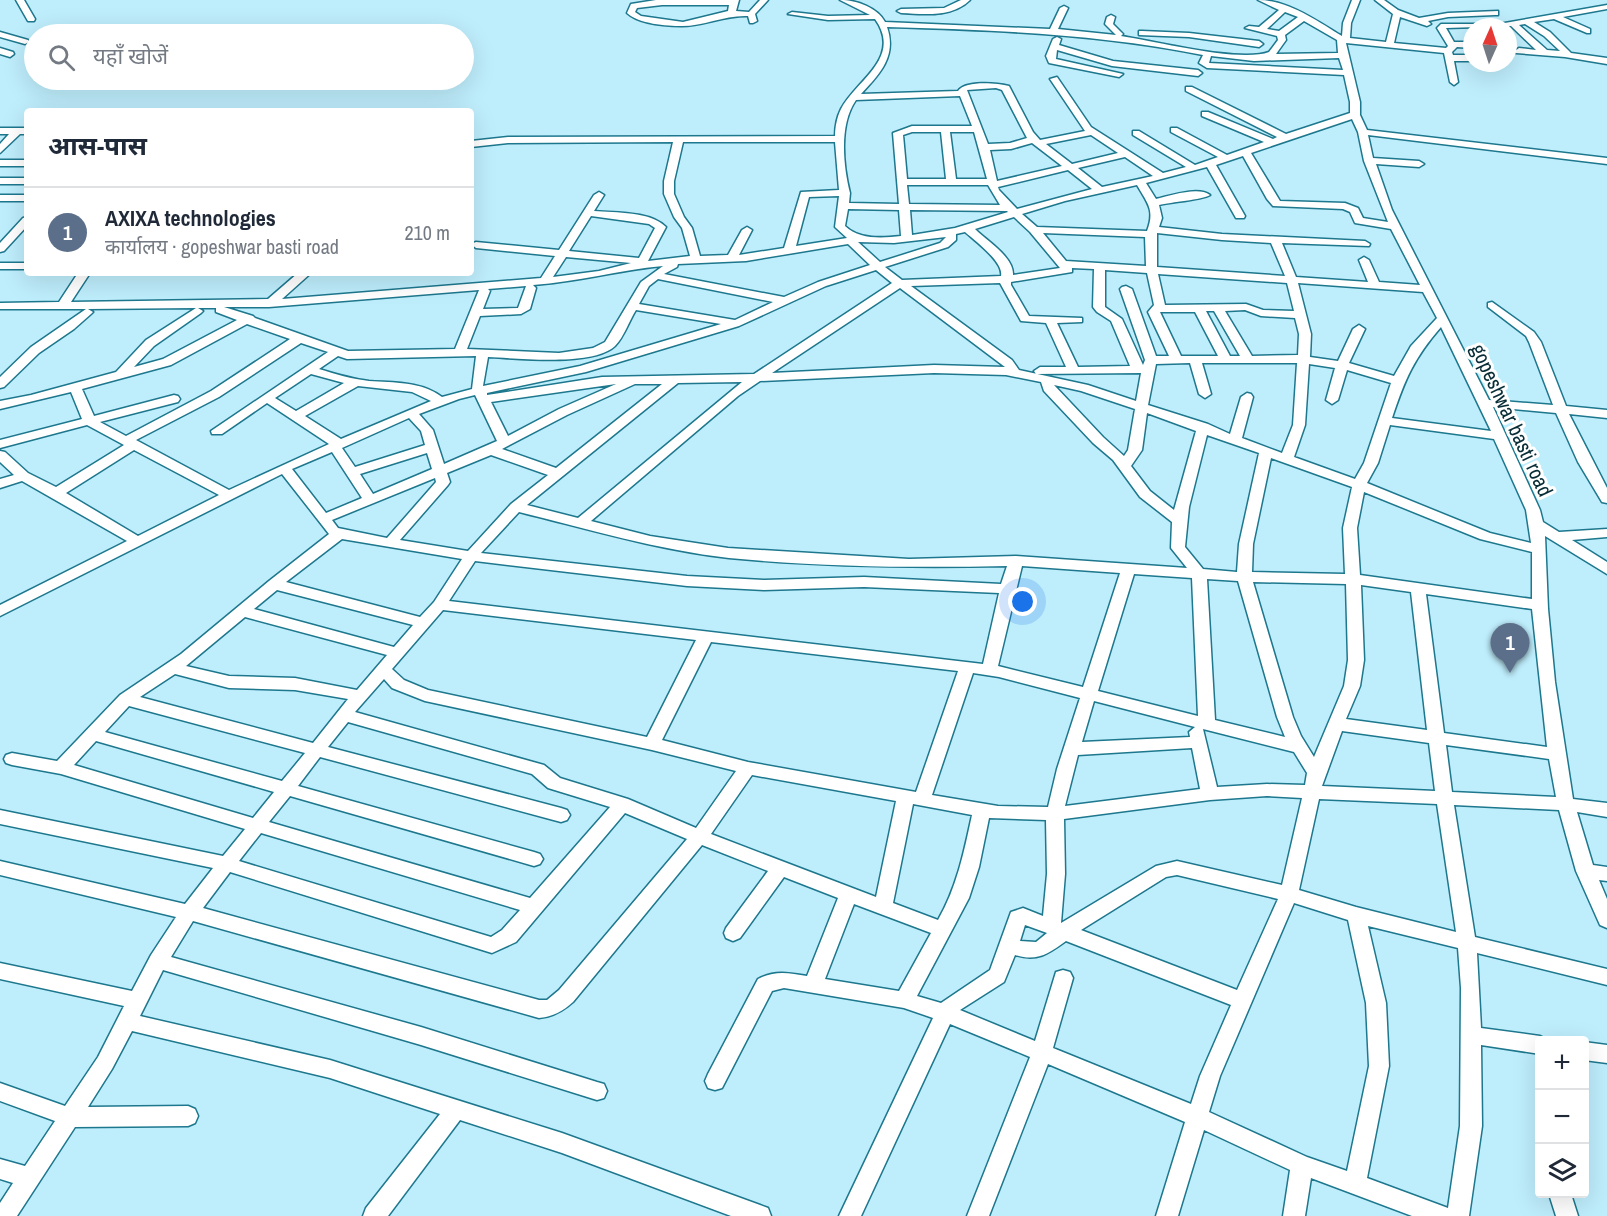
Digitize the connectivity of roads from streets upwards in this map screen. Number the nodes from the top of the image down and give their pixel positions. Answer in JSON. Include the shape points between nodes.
{"nodes":[{"id":1,"x":20,"y":0,"type":"edge"},
{"id":2,"x":764,"y":0,"type":"edge"},
{"id":3,"x":844,"y":0,"type":"edge"},
{"id":4,"x":897,"y":0,"type":"edge"},
{"id":5,"x":966,"y":0,"type":"edge"},
{"id":6,"x":1262,"y":0,"type":"edge"},
{"id":7,"x":1356,"y":0,"type":"edge"},
{"id":8,"x":1379,"y":0,"type":"edge"},
{"id":9,"x":735,"y":1,"type":"edge"},
{"id":10,"x":661,"y":2,"type":"edge"},
{"id":11,"x":1607,"y":7,"type":"edge"},
{"id":12,"x":1064,"y":8,"type":"dead end"},
{"id":13,"x":1284,"y":9,"type":"junction"},
{"id":14,"x":901,"y":11,"type":"junction"},
{"id":15,"x":1591,"y":12,"type":"junction"},
{"id":16,"x":731,"y":13,"type":"junction"},
{"id":17,"x":1397,"y":13,"type":"junction"},
{"id":18,"x":1495,"y":13,"type":"dead end"},
{"id":19,"x":792,"y":14,"type":"dead end"},
{"id":20,"x":1484,"y":14,"type":"junction"},
{"id":21,"x":1552,"y":15,"type":"junction"},
{"id":22,"x":1111,"y":17,"type":"dead end"},
{"id":23,"x":1304,"y":17,"type":"junction"},
{"id":24,"x":1494,"y":18,"type":"edge"},
{"id":25,"x":1605,"y":18,"type":"dead end"},
{"id":26,"x":31,"y":19,"type":"dead end"},
{"id":27,"x":882,"y":21,"type":"junction"},
{"id":28,"x":1418,"y":21,"type":"junction"},
{"id":29,"x":1526,"y":21,"type":"junction"},
{"id":30,"x":1569,"y":22,"type":"junction"},
{"id":31,"x":1517,"y":23,"type":"edge"},
{"id":32,"x":905,"y":25,"type":"junction"},
{"id":33,"x":1463,"y":26,"type":"edge"},
{"id":34,"x":1441,"y":27,"type":"junction"},
{"id":35,"x":1249,"y":28,"type":"dead end"},
{"id":36,"x":1262,"y":29,"type":"dead end"},
{"id":37,"x":1517,"y":29,"type":"edge"},
{"id":38,"x":1057,"y":31,"type":"junction"},
{"id":39,"x":1587,"y":31,"type":"dead end"},
{"id":40,"x":0,"y":34,"type":"edge"},
{"id":41,"x":1281,"y":34,"type":"junction"},
{"id":42,"x":1116,"y":36,"type":"junction"},
{"id":43,"x":1447,"y":36,"type":"junction"},
{"id":44,"x":1463,"y":36,"type":"edge"},
{"id":45,"x":1517,"y":36,"type":"edge"},
{"id":46,"x":1527,"y":36,"type":"junction"},
{"id":47,"x":1341,"y":40,"type":"junction"},
{"id":48,"x":24,"y":42,"type":"edge"},
{"id":49,"x":1259,"y":44,"type":"dead end"},
{"id":50,"x":1390,"y":45,"type":"junction"},
{"id":51,"x":1054,"y":47,"type":"junction"},
{"id":52,"x":1463,"y":47,"type":"edge"},
{"id":53,"x":0,"y":51,"type":"edge"},
{"id":54,"x":1450,"y":51,"type":"junction"},
{"id":55,"x":1544,"y":52,"type":"junction"},
{"id":56,"x":1208,"y":53,"type":"junction"},
{"id":57,"x":10,"y":54,"type":"dead end"},
{"id":58,"x":1342,"y":55,"type":"junction"},
{"id":59,"x":1463,"y":55,"type":"edge"},
{"id":60,"x":1569,"y":55,"type":"junction"},
{"id":61,"x":1269,"y":57,"type":"junction"},
{"id":62,"x":1580,"y":57,"type":"junction"},
{"id":63,"x":1607,"y":61,"type":"edge"},
{"id":64,"x":1204,"y":64,"type":"junction"},
{"id":65,"x":1347,"y":73,"type":"junction"},
{"id":66,"x":1129,"y":75,"type":"dead end"},
{"id":67,"x":1054,"y":79,"type":"dead end"},
{"id":68,"x":1194,"y":81,"type":"junction"},
{"id":69,"x":1454,"y":82,"type":"dead end"},
{"id":70,"x":963,"y":93,"type":"junction"},
{"id":71,"x":854,"y":97,"type":"junction"},
{"id":72,"x":1204,"y":114,"type":"dead end"},
{"id":73,"x":1355,"y":115,"type":"junction"},
{"id":74,"x":945,"y":129,"type":"junction"},
{"id":75,"x":978,"y":129,"type":"junction"},
{"id":76,"x":0,"y":131,"type":"edge"},
{"id":77,"x":22,"y":131,"type":"edge"},
{"id":78,"x":1093,"y":132,"type":"junction"},
{"id":79,"x":1363,"y":132,"type":"junction"},
{"id":80,"x":1136,"y":133,"type":"dead end"},
{"id":81,"x":839,"y":137,"type":"junction"},
{"id":82,"x":1284,"y":137,"type":"junction"},
{"id":83,"x":1170,"y":138,"type":"junction"},
{"id":84,"x":679,"y":139,"type":"junction"},
{"id":85,"x":1036,"y":141,"type":"junction"},
{"id":86,"x":1271,"y":141,"type":"junction"},
{"id":87,"x":474,"y":142,"type":"edge"},
{"id":88,"x":474,"y":142,"type":"edge"},
{"id":89,"x":984,"y":147,"type":"junction"},
{"id":90,"x":1,"y":148,"type":"edge"},
{"id":91,"x":1245,"y":151,"type":"junction"},
{"id":92,"x":1126,"y":154,"type":"junction"},
{"id":93,"x":1226,"y":158,"type":"junction"},
{"id":94,"x":1369,"y":161,"type":"junction"},
{"id":95,"x":1607,"y":161,"type":"edge"},
{"id":96,"x":24,"y":162,"type":"edge"},
{"id":97,"x":0,"y":163,"type":"edge"},
{"id":98,"x":1210,"y":163,"type":"junction"},
{"id":99,"x":1419,"y":164,"type":"dead end"},
{"id":100,"x":1068,"y":167,"type":"junction"},
{"id":101,"x":1194,"y":168,"type":"junction"},
{"id":102,"x":1162,"y":177,"type":"junction"},
{"id":103,"x":0,"y":181,"type":"edge"},
{"id":104,"x":24,"y":181,"type":"edge"},
{"id":105,"x":901,"y":182,"type":"junction"},
{"id":106,"x":951,"y":182,"type":"junction"},
{"id":107,"x":993,"y":183,"type":"junction"},
{"id":108,"x":1141,"y":183,"type":"junction"},
{"id":109,"x":1100,"y":190,"type":"junction"},
{"id":110,"x":845,"y":193,"type":"junction"},
{"id":111,"x":599,"y":195,"type":"dead end"},
{"id":112,"x":1205,"y":195,"type":"dead end"},
{"id":113,"x":0,"y":198,"type":"edge"},
{"id":114,"x":24,"y":198,"type":"edge"},
{"id":115,"x":1154,"y":204,"type":"junction"},
{"id":116,"x":843,"y":206,"type":"junction"},
{"id":117,"x":905,"y":207,"type":"junction"},
{"id":118,"x":1012,"y":210,"type":"junction"},
{"id":119,"x":589,"y":213,"type":"junction"},
{"id":120,"x":1240,"y":216,"type":"dead end"},
{"id":121,"x":24,"y":223,"type":"edge"},
{"id":122,"x":1395,"y":225,"type":"junction"},
{"id":123,"x":967,"y":228,"type":"junction"},
{"id":124,"x":747,"y":230,"type":"dead end"},
{"id":125,"x":1034,"y":230,"type":"junction"},
{"id":126,"x":1152,"y":231,"type":"junction"},
{"id":127,"x":951,"y":233,"type":"junction"},
{"id":128,"x":907,"y":238,"type":"junction"},
{"id":129,"x":854,"y":240,"type":"junction"},
{"id":130,"x":1275,"y":240,"type":"junction"},
{"id":131,"x":1365,"y":244,"type":"dead end"},
{"id":132,"x":476,"y":245,"type":"dead end"},
{"id":133,"x":1,"y":247,"type":"edge"},
{"id":134,"x":789,"y":251,"type":"junction"},
{"id":135,"x":564,"y":253,"type":"junction"},
{"id":136,"x":732,"y":258,"type":"junction"},
{"id":137,"x":696,"y":259,"type":"junction"},
{"id":138,"x":1364,"y":260,"type":"dead end"},
{"id":139,"x":1064,"y":264,"type":"junction"},
{"id":140,"x":0,"y":266,"type":"edge"},
{"id":141,"x":24,"y":266,"type":"edge"},
{"id":142,"x":652,"y":266,"type":"junction"},
{"id":143,"x":876,"y":266,"type":"junction"},
{"id":144,"x":1100,"y":267,"type":"junction"},
{"id":145,"x":1152,"y":270,"type":"junction"},
{"id":146,"x":82,"y":276,"type":"edge"},
{"id":147,"x":289,"y":276,"type":"edge"},
{"id":148,"x":301,"y":276,"type":"edge"},
{"id":149,"x":1006,"y":279,"type":"junction"},
{"id":150,"x":1292,"y":280,"type":"junction"},
{"id":151,"x":545,"y":281,"type":"junction"},
{"id":152,"x":900,"y":283,"type":"junction"},
{"id":153,"x":1375,"y":286,"type":"junction"},
{"id":154,"x":530,"y":288,"type":"junction"},
{"id":155,"x":1126,"y":289,"type":"dead end"},
{"id":156,"x":1427,"y":289,"type":"junction"},
{"id":157,"x":484,"y":291,"type":"junction"},
{"id":158,"x":785,"y":301,"type":"junction"},
{"id":159,"x":1492,"y":304,"type":"dead end"},
{"id":160,"x":63,"y":305,"type":"junction"},
{"id":161,"x":0,"y":306,"type":"edge"},
{"id":162,"x":633,"y":306,"type":"junction"},
{"id":163,"x":256,"y":309,"type":"junction"},
{"id":164,"x":1157,"y":309,"type":"junction"},
{"id":165,"x":1198,"y":309,"type":"junction"},
{"id":166,"x":1218,"y":309,"type":"junction"},
{"id":167,"x":196,"y":311,"type":"junction"},
{"id":168,"x":87,"y":312,"type":"junction"},
{"id":169,"x":0,"y":313,"type":"edge"},
{"id":170,"x":475,"y":313,"type":"junction"},
{"id":171,"x":1301,"y":315,"type":"junction"},
{"id":172,"x":1442,"y":319,"type":"junction"},
{"id":173,"x":1050,"y":320,"type":"junction"},
{"id":174,"x":1078,"y":320,"type":"dead end"},
{"id":175,"x":735,"y":324,"type":"junction"},
{"id":176,"x":1359,"y":329,"type":"dead end"},
{"id":177,"x":298,"y":339,"type":"junction"},
{"id":178,"x":336,"y":352,"type":"junction"},
{"id":179,"x":460,"y":352,"type":"junction"},
{"id":180,"x":482,"y":354,"type":"junction"},
{"id":181,"x":1195,"y":359,"type":"junction"},
{"id":182,"x":1226,"y":359,"type":"junction"},
{"id":183,"x":1248,"y":359,"type":"junction"},
{"id":184,"x":1302,"y":359,"type":"junction"},
{"id":185,"x":1177,"y":360,"type":"junction"},
{"id":186,"x":1342,"y":365,"type":"junction"},
{"id":187,"x":1146,"y":366,"type":"junction"},
{"id":188,"x":309,"y":370,"type":"junction"},
{"id":189,"x":1074,"y":370,"type":"junction"},
{"id":190,"x":1018,"y":373,"type":"junction"},
{"id":191,"x":119,"y":376,"type":"junction"},
{"id":192,"x":755,"y":378,"type":"junction"},
{"id":193,"x":1047,"y":378,"type":"junction"},
{"id":194,"x":635,"y":380,"type":"junction"},
{"id":195,"x":674,"y":380,"type":"junction"},
{"id":196,"x":1398,"y":381,"type":"junction"},
{"id":197,"x":356,"y":382,"type":"junction"},
{"id":198,"x":0,"y":384,"type":"edge"},
{"id":199,"x":75,"y":388,"type":"junction"},
{"id":200,"x":482,"y":394,"type":"junction"},
{"id":201,"x":1205,"y":394,"type":"dead end"},
{"id":202,"x":1247,"y":397,"type":"dead end"},
{"id":203,"x":267,"y":398,"type":"junction"},
{"id":204,"x":174,"y":399,"type":"dead end"},
{"id":205,"x":1332,"y":400,"type":"dead end"},
{"id":206,"x":441,"y":402,"type":"junction"},
{"id":207,"x":1485,"y":403,"type":"junction"},
{"id":208,"x":0,"y":405,"type":"edge"},
{"id":209,"x":1142,"y":407,"type":"junction"},
{"id":210,"x":1559,"y":409,"type":"junction"},
{"id":211,"x":411,"y":412,"type":"junction"},
{"id":212,"x":1607,"y":414,"type":"edge"},
{"id":213,"x":296,"y":416,"type":"junction"},
{"id":214,"x":1385,"y":421,"type":"junction"},
{"id":215,"x":90,"y":422,"type":"junction"},
{"id":216,"x":1203,"y":427,"type":"junction"},
{"id":217,"x":218,"y":430,"type":"dead end"},
{"id":218,"x":1500,"y":436,"type":"junction"},
{"id":219,"x":1235,"y":439,"type":"junction"},
{"id":220,"x":131,"y":442,"type":"junction"},
{"id":221,"x":0,"y":444,"type":"edge"},
{"id":222,"x":505,"y":444,"type":"junction"},
{"id":223,"x":337,"y":445,"type":"junction"},
{"id":224,"x":433,"y":447,"type":"junction"},
{"id":225,"x":491,"y":450,"type":"junction"},
{"id":226,"x":1266,"y":451,"type":"junction"},
{"id":227,"x":0,"y":455,"type":"edge"},
{"id":228,"x":1287,"y":458,"type":"junction"},
{"id":229,"x":1125,"y":465,"type":"junction"},
{"id":230,"x":284,"y":468,"type":"junction"},
{"id":231,"x":439,"y":470,"type":"junction"},
{"id":232,"x":352,"y":472,"type":"junction"},
{"id":233,"x":556,"y":473,"type":"junction"},
{"id":234,"x":24,"y":476,"type":"junction"},
{"id":235,"x":0,"y":484,"type":"edge"},
{"id":236,"x":1359,"y":485,"type":"junction"},
{"id":237,"x":56,"y":493,"type":"junction"},
{"id":238,"x":230,"y":496,"type":"junction"},
{"id":239,"x":370,"y":499,"type":"junction"},
{"id":240,"x":1607,"y":499,"type":"edge"},
{"id":241,"x":516,"y":507,"type":"junction"},
{"id":242,"x":323,"y":519,"type":"junction"},
{"id":243,"x":1179,"y":521,"type":"junction"},
{"id":244,"x":581,"y":522,"type":"junction"},
{"id":245,"x":1538,"y":525,"type":"junction"},
{"id":246,"x":1607,"y":533,"type":"edge"},
{"id":247,"x":339,"y":534,"type":"junction"},
{"id":248,"x":1557,"y":537,"type":"junction"},
{"id":249,"x":138,"y":542,"type":"junction"},
{"id":250,"x":390,"y":543,"type":"junction"},
{"id":251,"x":1538,"y":549,"type":"junction"},
{"id":252,"x":471,"y":556,"type":"junction"},
{"id":253,"x":1016,"y":561,"type":"junction"},
{"id":254,"x":1607,"y":569,"type":"edge"},
{"id":255,"x":1128,"y":570,"type":"junction"},
{"id":256,"x":1199,"y":574,"type":"junction"},
{"id":257,"x":1244,"y":577,"type":"junction"},
{"id":258,"x":1354,"y":579,"type":"junction"},
{"id":259,"x":274,"y":584,"type":"junction"},
{"id":260,"x":1418,"y":588,"type":"junction"},
{"id":261,"x":1007,"y":589,"type":"junction"},
{"id":262,"x":1540,"y":605,"type":"junction"},
{"id":263,"x":439,"y":606,"type":"junction"},
{"id":264,"x":0,"y":610,"type":"edge"},
{"id":265,"x":242,"y":611,"type":"junction"},
{"id":266,"x":424,"y":623,"type":"junction"},
{"id":267,"x":706,"y":636,"type":"junction"},
{"id":268,"x":397,"y":653,"type":"junction"},
{"id":269,"x":967,"y":667,"type":"junction"},
{"id":270,"x":173,"y":668,"type":"junction"},
{"id":271,"x":383,"y":669,"type":"junction"},
{"id":272,"x":988,"y":670,"type":"junction"},
{"id":273,"x":360,"y":696,"type":"junction"},
{"id":274,"x":1089,"y":696,"type":"junction"},
{"id":275,"x":126,"y":699,"type":"junction"},
{"id":276,"x":344,"y":715,"type":"junction"},
{"id":277,"x":1201,"y":723,"type":"junction"},
{"id":278,"x":1337,"y":724,"type":"junction"},
{"id":279,"x":92,"y":734,"type":"junction"},
{"id":280,"x":1438,"y":739,"type":"junction"},
{"id":281,"x":1200,"y":742,"type":"junction"},
{"id":282,"x":652,"y":744,"type":"junction"},
{"id":283,"x":1299,"y":747,"type":"junction"},
{"id":284,"x":1072,"y":749,"type":"junction"},
{"id":285,"x":316,"y":750,"type":"junction"},
{"id":286,"x":1557,"y":754,"type":"junction"},
{"id":287,"x":12,"y":759,"type":"dead end"},
{"id":288,"x":61,"y":768,"type":"junction"},
{"id":289,"x":748,"y":768,"type":"junction"},
{"id":290,"x":1316,"y":773,"type":"junction"},
{"id":291,"x":286,"y":788,"type":"junction"},
{"id":292,"x":1312,"y":792,"type":"junction"},
{"id":293,"x":1210,"y":794,"type":"junction"},
{"id":294,"x":1444,"y":797,"type":"junction"},
{"id":295,"x":914,"y":798,"type":"junction"},
{"id":296,"x":622,"y":804,"type":"junction"},
{"id":297,"x":1566,"y":804,"type":"junction"},
{"id":298,"x":981,"y":810,"type":"junction"},
{"id":299,"x":1607,"y":810,"type":"edge"},
{"id":300,"x":1055,"y":814,"type":"junction"},
{"id":301,"x":561,"y":815,"type":"dead end"},
{"id":302,"x":0,"y":817,"type":"edge"},
{"id":303,"x":256,"y":826,"type":"junction"},
{"id":304,"x":699,"y":837,"type":"junction"},
{"id":305,"x":534,"y":859,"type":"dead end"},
{"id":306,"x":226,"y":864,"type":"junction"},
{"id":307,"x":0,"y":868,"type":"edge"},
{"id":308,"x":780,"y":868,"type":"junction"},
{"id":309,"x":1585,"y":871,"type":"junction"},
{"id":310,"x":1607,"y":874,"type":"edge"},
{"id":311,"x":1289,"y":894,"type":"junction"},
{"id":312,"x":848,"y":895,"type":"junction"},
{"id":313,"x":532,"y":906,"type":"junction"},
{"id":314,"x":883,"y":908,"type":"junction"},
{"id":315,"x":189,"y":912,"type":"junction"},
{"id":316,"x":1356,"y":915,"type":"junction"},
{"id":317,"x":1607,"y":920,"type":"edge"},
{"id":318,"x":1058,"y":928,"type":"junction"},
{"id":319,"x":943,"y":930,"type":"junction"},
{"id":320,"x":733,"y":933,"type":"dead end"},
{"id":321,"x":1467,"y":943,"type":"junction"},
{"id":322,"x":1008,"y":945,"type":"junction"},
{"id":323,"x":158,"y":961,"type":"junction"},
{"id":324,"x":0,"y":971,"type":"edge"},
{"id":325,"x":1607,"y":977,"type":"edge"},
{"id":326,"x":1063,"y":978,"type":"dead end"},
{"id":327,"x":813,"y":985,"type":"junction"},
{"id":328,"x":904,"y":1000,"type":"junction"},
{"id":329,"x":139,"y":1001,"type":"junction"},
{"id":330,"x":1243,"y":1001,"type":"junction"},
{"id":331,"x":945,"y":1013,"type":"junction"},
{"id":332,"x":128,"y":1022,"type":"junction"},
{"id":333,"x":1471,"y":1035,"type":"junction"},
{"id":334,"x":1535,"y":1044,"type":"edge"},
{"id":335,"x":1589,"y":1052,"type":"edge"},
{"id":336,"x":1042,"y":1053,"type":"junction"},
{"id":337,"x":1607,"y":1054,"type":"edge"},
{"id":338,"x":715,"y":1081,"type":"dead end"},
{"id":339,"x":597,"y":1090,"type":"dead end"},
{"id":340,"x":0,"y":1092,"type":"edge"},
{"id":341,"x":456,"y":1109,"type":"junction"},
{"id":342,"x":188,"y":1116,"type":"dead end"},
{"id":343,"x":1196,"y":1116,"type":"junction"},
{"id":344,"x":70,"y":1118,"type":"junction"},
{"id":345,"x":1302,"y":1165,"type":"junction"},
{"id":346,"x":0,"y":1169,"type":"edge"},
{"id":347,"x":30,"y":1178,"type":"junction"},
{"id":348,"x":1355,"y":1185,"type":"junction"},
{"id":349,"x":1561,"y":1198,"type":"edge"},
{"id":350,"x":4,"y":1216,"type":"edge"},
{"id":351,"x":374,"y":1216,"type":"edge"},
{"id":352,"x":760,"y":1216,"type":"edge"},
{"id":353,"x":850,"y":1216,"type":"edge"},
{"id":354,"x":978,"y":1216,"type":"edge"},
{"id":355,"x":1167,"y":1216,"type":"edge"},
{"id":356,"x":1294,"y":1216,"type":"edge"},
{"id":357,"x":1441,"y":1216,"type":"edge"},
{"id":358,"x":1458,"y":1216,"type":"edge"},
{"id":359,"x":1567,"y":1216,"type":"edge"}],
"edges":[{"from":1,"to":26,"type":"street"},
{"from":2,"to":16,"type":"street","via":[[752,17]]},
{"from":3,"to":27,"type":"street"},
{"from":4,"to":14,"type":"street"},
{"from":5,"to":14,"type":"street","via":[[943,10]]},
{"from":6,"to":13,"type":"street"},
{"from":7,"to":47,"type":"street","via":[[1349,16],[1347,37]]},
{"from":8,"to":17,"type":"street"},
{"from":9,"to":10,"type":"street"},
{"from":9,"to":16,"type":"street"},
{"from":10,"to":16,"type":"street","via":[[634,6],[631,13],[639,18],[683,24]]},
{"from":11,"to":15,"type":"street"},
{"from":12,"to":38,"type":"street"},
{"from":13,"to":23,"type":"street"},
{"from":13,"to":36,"type":"street"},
{"from":14,"to":32,"type":"street"},
{"from":15,"to":21,"type":"street"},
{"from":15,"to":25,"type":"street"},
{"from":15,"to":30,"type":"street"},
{"from":17,"to":28,"type":"street"},
{"from":17,"to":50,"type":"street"},
{"from":18,"to":20,"type":"street"},
{"from":19,"to":27,"type":"street"},
{"from":20,"to":24,"type":"street"},
{"from":20,"to":28,"type":"street"},
{"from":21,"to":29,"type":"street"},
{"from":21,"to":30,"type":"street"},
{"from":22,"to":42,"type":"street","via":[[1109,24]]},
{"from":23,"to":41,"type":"street"},
{"from":23,"to":47,"type":"street"},
{"from":27,"to":32,"type":"street"},
{"from":27,"to":71,"type":"street","via":[[888,47],[886,60]]},
{"from":28,"to":34,"type":"street"},
{"from":29,"to":31,"type":"street"},
{"from":29,"to":60,"type":"street"},
{"from":30,"to":39,"type":"street"},
{"from":32,"to":38,"type":"street"},
{"from":33,"to":34,"type":"street"},
{"from":34,"to":43,"type":"street"},
{"from":35,"to":41,"type":"street"},
{"from":37,"to":46,"type":"street"},
{"from":38,"to":42,"type":"street"},
{"from":38,"to":51,"type":"street"},
{"from":40,"to":48,"type":"street"},
{"from":41,"to":61,"type":"street","via":[[1282,40]]},
{"from":42,"to":49,"type":"street","via":[[1172,33]]},
{"from":42,"to":56,"type":"street"},
{"from":43,"to":44,"type":"street"},
{"from":43,"to":54,"type":"street"},
{"from":45,"to":46,"type":"street"},
{"from":46,"to":55,"type":"street"},
{"from":47,"to":50,"type":"street"},
{"from":47,"to":58,"type":"street","name":"gopeshwar basti road"},
{"from":50,"to":54,"type":"street"},
{"from":51,"to":66,"type":"street","via":[[1052,61]]},
{"from":51,"to":68,"type":"street"},
{"from":52,"to":54,"type":"street"},
{"from":53,"to":57,"type":"street"},
{"from":54,"to":59,"type":"street"},
{"from":54,"to":69,"type":"street"},
{"from":55,"to":60,"type":"street"},
{"from":55,"to":62,"type":"street","via":[[1515,53],[1530,62]]},
{"from":56,"to":61,"type":"street"},
{"from":56,"to":64,"type":"street"},
{"from":58,"to":61,"type":"street"},
{"from":58,"to":65,"type":"street","name":"gopeshwar basti road"},
{"from":60,"to":62,"type":"street"},
{"from":62,"to":63,"type":"street"},
{"from":64,"to":65,"type":"street"},
{"from":64,"to":68,"type":"street"},
{"from":65,"to":73,"type":"street","name":"gopeshwar basti road"},
{"from":67,"to":78,"type":"street","via":[[1080,120]]},
{"from":68,"to":82,"type":"street"},
{"from":70,"to":71,"type":"street"},
{"from":70,"to":75,"type":"street"},
{"from":70,"to":85,"type":"street","via":[[967,87],[1006,88]]},
{"from":71,"to":81,"type":"street","via":[[842,118]]},
{"from":72,"to":86,"type":"street"},
{"from":73,"to":79,"type":"street","name":"gopeshwar basti road"},
{"from":73,"to":82,"type":"street"},
{"from":74,"to":75,"type":"street"},
{"from":74,"to":105,"type":"street","via":[[898,133]]},
{"from":74,"to":106,"type":"street"},
{"from":75,"to":89,"type":"street"},
{"from":76,"to":77,"type":"street"},
{"from":77,"to":90,"type":"street"},
{"from":78,"to":85,"type":"street"},
{"from":78,"to":92,"type":"street"},
{"from":79,"to":94,"type":"street","name":"gopeshwar basti road"},
{"from":79,"to":95,"type":"street"},
{"from":80,"to":83,"type":"street"},
{"from":81,"to":84,"type":"street"},
{"from":81,"to":87,"type":"street","via":[[536,136]]},
{"from":81,"to":110,"type":"street"},
{"from":82,"to":86,"type":"street"},
{"from":83,"to":93,"type":"street"},
{"from":83,"to":101,"type":"street"},
{"from":84,"to":88,"type":"street"},
{"from":84,"to":137,"type":"street","via":[[669,194],[687,228]]},
{"from":85,"to":89,"type":"street"},
{"from":85,"to":100,"type":"street"},
{"from":86,"to":91,"type":"street"},
{"from":89,"to":107,"type":"street"},
{"from":91,"to":93,"type":"street"},
{"from":91,"to":122,"type":"street","via":[[1277,204],[1345,206],[1354,210],[1359,221]]},
{"from":92,"to":100,"type":"street"},
{"from":92,"to":102,"type":"street"},
{"from":93,"to":98,"type":"street"},
{"from":94,"to":99,"type":"street"},
{"from":94,"to":122,"type":"street","name":"gopeshwar basti road"},
{"from":96,"to":97,"type":"street"},
{"from":98,"to":101,"type":"street"},
{"from":98,"to":120,"type":"street"},
{"from":100,"to":107,"type":"street"},
{"from":100,"to":109,"type":"street"},
{"from":101,"to":102,"type":"street"},
{"from":102,"to":108,"type":"street"},
{"from":103,"to":104,"type":"street"},
{"from":105,"to":106,"type":"street"},
{"from":105,"to":117,"type":"street"},
{"from":106,"to":107,"type":"street"},
{"from":107,"to":118,"type":"street","via":[[998,196]]},
{"from":108,"to":109,"type":"street"},
{"from":108,"to":115,"type":"street"},
{"from":109,"to":118,"type":"street"},
{"from":110,"to":116,"type":"street"},
{"from":110,"to":134,"type":"street","via":[[805,194]]},
{"from":111,"to":119,"type":"street"},
{"from":112,"to":115,"type":"street"},
{"from":113,"to":114,"type":"street"},
{"from":115,"to":126,"type":"street","via":[[1157,218]]},
{"from":116,"to":117,"type":"street"},
{"from":116,"to":129,"type":"street","via":[[840,227]]},
{"from":117,"to":118,"type":"street"},
{"from":117,"to":128,"type":"street"},
{"from":118,"to":123,"type":"street"},
{"from":118,"to":125,"type":"street"},
{"from":119,"to":135,"type":"street"},
{"from":119,"to":142,"type":"street","via":[[659,224]]},
{"from":121,"to":133,"type":"street"},
{"from":122,"to":156,"type":"street","name":"gopeshwar basti road"},
{"from":123,"to":127,"type":"street"},
{"from":123,"to":149,"type":"street","via":[[1004,262]]},
{"from":124,"to":136,"type":"street"},
{"from":125,"to":126,"type":"street"},
{"from":125,"to":139,"type":"street"},
{"from":126,"to":130,"type":"street"},
{"from":126,"to":145,"type":"street"},
{"from":127,"to":128,"type":"street"},
{"from":127,"to":143,"type":"street","via":[[951,240],[944,245]]},
{"from":128,"to":129,"type":"street"},
{"from":129,"to":134,"type":"street"},
{"from":129,"to":143,"type":"street"},
{"from":130,"to":131,"type":"street"},
{"from":130,"to":150,"type":"street"},
{"from":132,"to":135,"type":"street"},
{"from":134,"to":136,"type":"street"},
{"from":135,"to":142,"type":"street"},
{"from":135,"to":151,"type":"street"},
{"from":136,"to":137,"type":"street"},
{"from":137,"to":142,"type":"street"},
{"from":138,"to":153,"type":"street"},
{"from":139,"to":144,"type":"street"},
{"from":139,"to":149,"type":"street","via":[[1066,271]]},
{"from":140,"to":141,"type":"street"},
{"from":142,"to":151,"type":"street"},
{"from":142,"to":154,"type":"street","via":[[602,279]]},
{"from":142,"to":158,"type":"street"},
{"from":142,"to":162,"type":"street"},
{"from":143,"to":152,"type":"street"},
{"from":143,"to":158,"type":"street"},
{"from":144,"to":145,"type":"street"},
{"from":144,"to":187,"type":"street","via":[[1099,307],[1116,319]]},
{"from":145,"to":150,"type":"street"},
{"from":145,"to":164,"type":"street","via":[[1160,305]]},
{"from":146,"to":160,"type":"street"},
{"from":147,"to":163,"type":"street"},
{"from":148,"to":163,"type":"street"},
{"from":149,"to":152,"type":"street"},
{"from":149,"to":173,"type":"street","via":[[1005,285],[1025,318]]},
{"from":150,"to":153,"type":"street"},
{"from":150,"to":171,"type":"street"},
{"from":151,"to":163,"type":"street"},
{"from":152,"to":190,"type":"street"},
{"from":152,"to":192,"type":"street"},
{"from":153,"to":156,"type":"street"},
{"from":154,"to":157,"type":"street"},
{"from":154,"to":170,"type":"street","via":[[526,307],[521,311]]},
{"from":155,"to":187,"type":"street"},
{"from":156,"to":172,"type":"street","name":"gopeshwar basti road"},
{"from":157,"to":163,"type":"street"},
{"from":157,"to":170,"type":"street"},
{"from":158,"to":175,"type":"street"},
{"from":159,"to":210,"type":"street","via":[[1530,334]]},
{"from":160,"to":161,"type":"street"},
{"from":160,"to":163,"type":"street"},
{"from":162,"to":175,"type":"street"},
{"from":162,"to":180,"type":"street","via":[[617,336],[596,351],[548,357]]},
{"from":163,"to":167,"type":"street"},
{"from":163,"to":177,"type":"street"},
{"from":163,"to":191,"type":"street","via":[[167,362]]},
{"from":164,"to":165,"type":"street"},
{"from":164,"to":185,"type":"street","via":[[1154,315]]},
{"from":165,"to":166,"type":"street"},
{"from":165,"to":182,"type":"street"},
{"from":166,"to":171,"type":"street","via":[[1246,307],[1261,313]]},
{"from":166,"to":183,"type":"street"},
{"from":167,"to":168,"type":"street"},
{"from":167,"to":191,"type":"street","via":[[150,343]]},
{"from":168,"to":169,"type":"street"},
{"from":168,"to":198,"type":"street","via":[[35,350]]},
{"from":170,"to":179,"type":"street"},
{"from":171,"to":184,"type":"street","via":[[1305,334]]},
{"from":172,"to":196,"type":"street","via":[[1415,348]]},
{"from":172,"to":207,"type":"street","name":"gopeshwar basti road"},
{"from":173,"to":174,"type":"street"},
{"from":173,"to":189,"type":"street"},
{"from":175,"to":200,"type":"street"},
{"from":176,"to":186,"type":"street"},
{"from":177,"to":178,"type":"street"},
{"from":177,"to":220,"type":"street"},
{"from":178,"to":179,"type":"street","via":[[358,356]]},
{"from":178,"to":188,"type":"street"},
{"from":179,"to":180,"type":"street"},
{"from":180,"to":200,"type":"street","via":[[477,380]]},
{"from":181,"to":182,"type":"street"},
{"from":181,"to":185,"type":"street"},
{"from":181,"to":201,"type":"street"},
{"from":182,"to":183,"type":"street"},
{"from":183,"to":184,"type":"street"},
{"from":184,"to":186,"type":"street"},
{"from":184,"to":228,"type":"street","via":[[1299,424]]},
{"from":185,"to":187,"type":"street"},
{"from":186,"to":196,"type":"street"},
{"from":186,"to":205,"type":"street"},
{"from":187,"to":189,"type":"street"},
{"from":187,"to":209,"type":"street"},
{"from":188,"to":197,"type":"street"},
{"from":188,"to":203,"type":"street"},
{"from":189,"to":190,"type":"street"},
{"from":190,"to":192,"type":"street","via":[[934,369]]},
{"from":190,"to":193,"type":"street"},
{"from":191,"to":199,"type":"street"},
{"from":192,"to":195,"type":"street"},
{"from":192,"to":244,"type":"street"},
{"from":193,"to":209,"type":"street"},
{"from":193,"to":229,"type":"street","via":[[1048,388]]},
{"from":194,"to":195,"type":"street"},
{"from":194,"to":200,"type":"street"},
{"from":194,"to":222,"type":"street","via":[[562,412]]},
{"from":195,"to":233,"type":"street"},
{"from":196,"to":214,"type":"street"},
{"from":197,"to":206,"type":"street","via":[[421,390]]},
{"from":197,"to":213,"type":"street"},
{"from":199,"to":208,"type":"street"},
{"from":199,"to":215,"type":"street"},
{"from":200,"to":206,"type":"street"},
{"from":200,"to":222,"type":"street"},
{"from":202,"to":219,"type":"street"},
{"from":203,"to":213,"type":"street"},
{"from":203,"to":217,"type":"street"},
{"from":204,"to":215,"type":"street"},
{"from":206,"to":211,"type":"street"},
{"from":207,"to":210,"type":"street"},
{"from":207,"to":218,"type":"street","name":"gopeshwar basti road"},
{"from":209,"to":216,"type":"street"},
{"from":209,"to":229,"type":"street","via":[[1135,450]]},
{"from":210,"to":212,"type":"street"},
{"from":210,"to":240,"type":"street","via":[[1580,457]]},
{"from":211,"to":223,"type":"street"},
{"from":211,"to":224,"type":"street","via":[[427,430]]},
{"from":213,"to":223,"type":"street"},
{"from":214,"to":218,"type":"street"},
{"from":214,"to":236,"type":"street"},
{"from":215,"to":220,"type":"street"},
{"from":215,"to":221,"type":"street"},
{"from":216,"to":219,"type":"street"},
{"from":216,"to":243,"type":"street"},
{"from":218,"to":245,"type":"street","name":"gopeshwar basti road"},
{"from":219,"to":226,"type":"street"},
{"from":220,"to":237,"type":"street"},
{"from":220,"to":238,"type":"street"},
{"from":222,"to":225,"type":"street"},
{"from":223,"to":230,"type":"street"},
{"from":223,"to":232,"type":"street"},
{"from":224,"to":231,"type":"street"},
{"from":224,"to":232,"type":"street"},
{"from":225,"to":231,"type":"street"},
{"from":225,"to":233,"type":"street"},
{"from":226,"to":228,"type":"street"},
{"from":226,"to":257,"type":"street","via":[[1246,544]]},
{"from":227,"to":234,"type":"street"},
{"from":228,"to":236,"type":"street"},
{"from":229,"to":243,"type":"street","via":[[1145,494]]},
{"from":230,"to":238,"type":"street"},
{"from":230,"to":242,"type":"street"},
{"from":231,"to":239,"type":"street"},
{"from":231,"to":250,"type":"street","via":[[442,486]]},
{"from":232,"to":239,"type":"street"},
{"from":233,"to":241,"type":"street"},
{"from":234,"to":235,"type":"street"},
{"from":234,"to":237,"type":"street"},
{"from":236,"to":251,"type":"street","via":[[1485,536]]},
{"from":236,"to":258,"type":"street","via":[[1350,528]]},
{"from":237,"to":249,"type":"street"},
{"from":238,"to":249,"type":"street"},
{"from":239,"to":242,"type":"street"},
{"from":241,"to":244,"type":"street"},
{"from":241,"to":252,"type":"street"},
{"from":242,"to":247,"type":"street"},
{"from":243,"to":256,"type":"street","via":[[1178,548]]},
{"from":244,"to":253,"type":"street","via":[[728,554],[909,564]]},
{"from":245,"to":248,"type":"street"},
{"from":245,"to":251,"type":"street","name":"gopeshwar basti road"},
{"from":246,"to":248,"type":"street"},
{"from":247,"to":250,"type":"street"},
{"from":247,"to":259,"type":"street"},
{"from":248,"to":254,"type":"street"},
{"from":249,"to":264,"type":"street"},
{"from":250,"to":252,"type":"street"},
{"from":251,"to":262,"type":"street","name":"gopeshwar basti road"},
{"from":252,"to":261,"type":"street","via":[[687,581]]},
{"from":252,"to":263,"type":"street"},
{"from":253,"to":255,"type":"street"},
{"from":253,"to":261,"type":"street"},
{"from":255,"to":256,"type":"street"},
{"from":255,"to":274,"type":"street"},
{"from":256,"to":257,"type":"street"},
{"from":256,"to":277,"type":"street"},
{"from":257,"to":258,"type":"street"},
{"from":257,"to":283,"type":"street","via":[[1285,717]]},
{"from":258,"to":260,"type":"street"},
{"from":258,"to":278,"type":"street","via":[[1356,660],[1352,686]]},
{"from":259,"to":265,"type":"street"},
{"from":259,"to":266,"type":"street"},
{"from":260,"to":262,"type":"street"},
{"from":260,"to":280,"type":"street"},
{"from":261,"to":272,"type":"street"},
{"from":262,"to":286,"type":"street","name":"gopeshwar basti road"},
{"from":263,"to":266,"type":"street"},
{"from":263,"to":267,"type":"street"},
{"from":265,"to":268,"type":"street"},
{"from":265,"to":270,"type":"street"},
{"from":266,"to":268,"type":"street"},
{"from":267,"to":269,"type":"street"},
{"from":267,"to":282,"type":"street"},
{"from":268,"to":271,"type":"street"},
{"from":269,"to":272,"type":"street"},
{"from":269,"to":295,"type":"street"},
{"from":270,"to":273,"type":"street","via":[[229,682],[295,684]]},
{"from":270,"to":275,"type":"street"},
{"from":271,"to":273,"type":"street"},
{"from":271,"to":282,"type":"street","via":[[406,689],[425,695]]},
{"from":272,"to":274,"type":"street"},
{"from":273,"to":276,"type":"street"},
{"from":274,"to":277,"type":"street"},
{"from":274,"to":284,"type":"street"},
{"from":275,"to":279,"type":"street"},
{"from":275,"to":285,"type":"street"},
{"from":276,"to":285,"type":"street"},
{"from":276,"to":296,"type":"street","via":[[538,769],[554,783]]},
{"from":277,"to":281,"type":"street"},
{"from":277,"to":283,"type":"street"},
{"from":278,"to":280,"type":"street"},
{"from":278,"to":290,"type":"street"},
{"from":279,"to":288,"type":"street"},
{"from":279,"to":291,"type":"street"},
{"from":280,"to":286,"type":"street"},
{"from":280,"to":294,"type":"street"},
{"from":281,"to":284,"type":"street"},
{"from":281,"to":293,"type":"street"},
{"from":282,"to":289,"type":"street"},
{"from":283,"to":290,"type":"street"},
{"from":284,"to":300,"type":"street"},
{"from":285,"to":291,"type":"street"},
{"from":285,"to":301,"type":"street"},
{"from":286,"to":297,"type":"street","name":"gopeshwar basti road"},
{"from":287,"to":288,"type":"street"},
{"from":288,"to":303,"type":"street"},
{"from":289,"to":295,"type":"street"},
{"from":289,"to":304,"type":"street"},
{"from":290,"to":292,"type":"street"},
{"from":291,"to":303,"type":"street"},
{"from":291,"to":305,"type":"street"},
{"from":292,"to":293,"type":"street","via":[[1245,790]]},
{"from":292,"to":294,"type":"street"},
{"from":292,"to":311,"type":"street"},
{"from":293,"to":300,"type":"street"},
{"from":294,"to":297,"type":"street"},
{"from":294,"to":321,"type":"street"},
{"from":295,"to":298,"type":"street"},
{"from":295,"to":314,"type":"street"},
{"from":296,"to":304,"type":"street"},
{"from":296,"to":313,"type":"street"},
{"from":297,"to":299,"type":"street"},
{"from":297,"to":309,"type":"street","name":"gopeshwar basti road"},
{"from":298,"to":300,"type":"street"},
{"from":298,"to":319,"type":"street","via":[[970,867],[960,898]]},
{"from":300,"to":318,"type":"street"},
{"from":302,"to":306,"type":"street"},
{"from":303,"to":306,"type":"street"},
{"from":303,"to":313,"type":"street"},
{"from":304,"to":308,"type":"street"},
{"from":304,"to":315,"type":"street","via":[[566,996],[547,1009],[539,1010]]},
{"from":306,"to":313,"type":"street","via":[[485,944],[500,943],[509,936]]},
{"from":306,"to":315,"type":"street"},
{"from":307,"to":315,"type":"street"},
{"from":308,"to":312,"type":"street"},
{"from":308,"to":320,"type":"street"},
{"from":309,"to":310,"type":"street"},
{"from":309,"to":317,"type":"street","name":"gopeshwar basti road"},
{"from":311,"to":316,"type":"street"},
{"from":311,"to":318,"type":"street","via":[[1189,870],[1168,869]]},
{"from":311,"to":330,"type":"street"},
{"from":312,"to":314,"type":"street"},
{"from":312,"to":327,"type":"street"},
{"from":314,"to":319,"type":"street"},
{"from":315,"to":323,"type":"street"},
{"from":316,"to":321,"type":"street"},
{"from":316,"to":348,"type":"street","via":[[1376,1003],[1379,1066]]},
{"from":318,"to":322,"type":"street","via":[[1040,950]]},
{"from":318,"to":322,"type":"street","via":[[1018,917]]},
{"from":318,"to":330,"type":"street"},
{"from":319,"to":328,"type":"street"},
{"from":321,"to":325,"type":"street"},
{"from":321,"to":333,"type":"street"},
{"from":322,"to":331,"type":"street","via":[[996,976]]},
{"from":323,"to":329,"type":"street"},
{"from":323,"to":339,"type":"street"},
{"from":324,"to":329,"type":"street"},
{"from":326,"to":336,"type":"street"},
{"from":327,"to":328,"type":"street"},
{"from":327,"to":338,"type":"street","via":[[784,980],[765,986]]},
{"from":328,"to":331,"type":"street"},
{"from":329,"to":332,"type":"street"},
{"from":330,"to":343,"type":"street"},
{"from":331,"to":336,"type":"street"},
{"from":331,"to":353,"type":"street"},
{"from":332,"to":341,"type":"street","via":[[330,1069]]},
{"from":332,"to":344,"type":"street"},
{"from":333,"to":334,"type":"street"},
{"from":333,"to":358,"type":"street","via":[[1471,1126]]},
{"from":335,"to":337,"type":"street"},
{"from":336,"to":343,"type":"street"},
{"from":336,"to":354,"type":"street"},
{"from":340,"to":344,"type":"street"},
{"from":341,"to":351,"type":"street"},
{"from":341,"to":352,"type":"street","via":[[562,1143]]},
{"from":342,"to":344,"type":"street"},
{"from":343,"to":345,"type":"street"},
{"from":343,"to":355,"type":"street"},
{"from":344,"to":347,"type":"street"},
{"from":345,"to":348,"type":"street"},
{"from":345,"to":356,"type":"street"},
{"from":346,"to":347,"type":"street"},
{"from":347,"to":350,"type":"street"},
{"from":348,"to":357,"type":"street"},
{"from":349,"to":359,"type":"street"}]}
